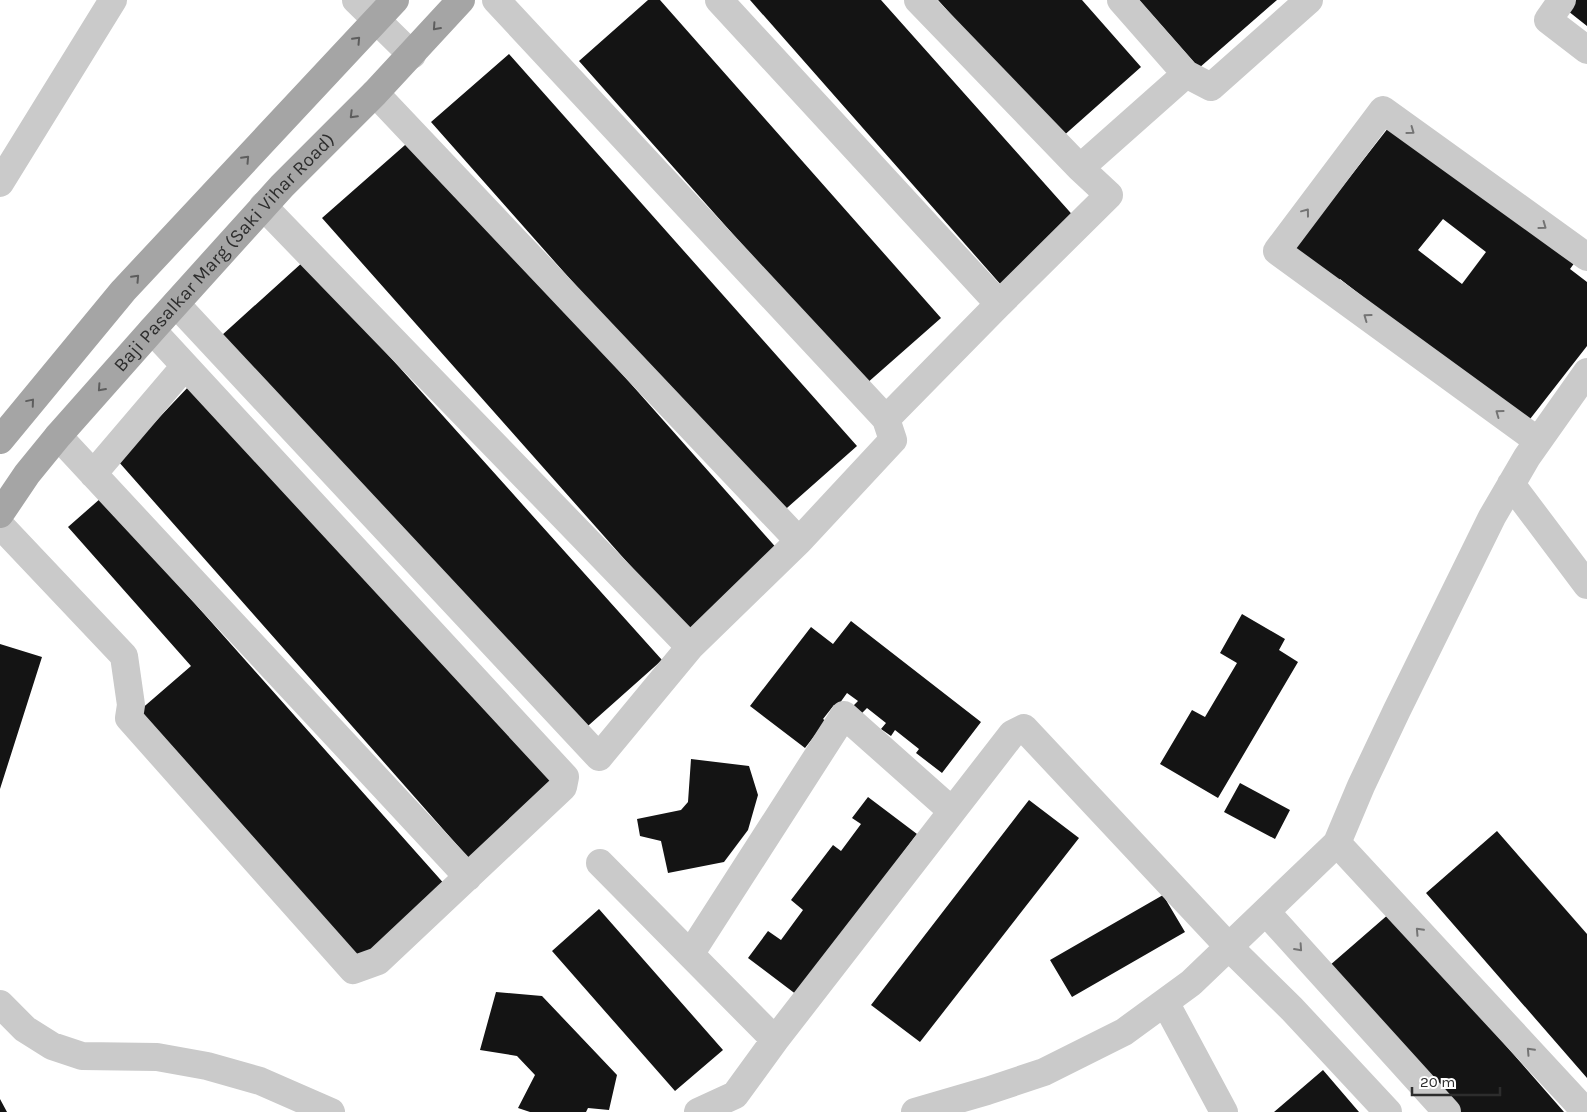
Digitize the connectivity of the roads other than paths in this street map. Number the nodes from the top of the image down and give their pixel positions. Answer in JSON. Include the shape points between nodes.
{"nodes":[{"id":1,"x":113,"y":0,"type":"edge"},
{"id":2,"x":356,"y":0,"type":"edge"},
{"id":3,"x":395,"y":0,"type":"edge"},
{"id":4,"x":461,"y":0,"type":"edge"},
{"id":5,"x":496,"y":0,"type":"edge"},
{"id":6,"x":719,"y":0,"type":"edge"},
{"id":7,"x":918,"y":0,"type":"edge"},
{"id":8,"x":1121,"y":0,"type":"edge"},
{"id":9,"x":1309,"y":0,"type":"edge"},
{"id":10,"x":1562,"y":0,"type":"edge"},
{"id":11,"x":376,"y":20,"type":"junction"},
{"id":12,"x":1587,"y":50,"type":"edge"},
{"id":13,"x":412,"y":55,"type":"junction"},
{"id":14,"x":1186,"y":74,"type":"junction"},
{"id":15,"x":376,"y":93,"type":"junction"},
{"id":16,"x":1080,"y":168,"type":"junction"},
{"id":17,"x":0,"y":183,"type":"edge"},
{"id":18,"x":263,"y":206,"type":"junction"},
{"id":19,"x":1587,"y":257,"type":"edge"},
{"id":20,"x":176,"y":304,"type":"junction"},
{"id":21,"x":998,"y":304,"type":"junction"},
{"id":22,"x":152,"y":330,"type":"junction"},
{"id":23,"x":185,"y":366,"type":"junction"},
{"id":24,"x":1587,"y":372,"type":"edge"},
{"id":25,"x":886,"y":419,"type":"junction"},
{"id":26,"x":58,"y":436,"type":"junction"},
{"id":27,"x":0,"y":440,"type":"edge"},
{"id":28,"x":1538,"y":441,"type":"junction"},
{"id":29,"x":92,"y":474,"type":"junction"},
{"id":30,"x":1511,"y":484,"type":"junction"},
{"id":31,"x":0,"y":514,"type":"edge"},
{"id":32,"x":0,"y":525,"type":"edge"},
{"id":33,"x":799,"y":541,"type":"junction"},
{"id":34,"x":1587,"y":585,"type":"edge"},
{"id":35,"x":690,"y":646,"type":"junction"},
{"id":36,"x":952,"y":811,"type":"junction"},
{"id":37,"x":1337,"y":843,"type":"junction"},
{"id":38,"x":600,"y":863,"type":"dead end"},
{"id":39,"x":468,"y":877,"type":"junction"},
{"id":40,"x":1266,"y":912,"type":"junction"},
{"id":41,"x":1230,"y":947,"type":"junction"},
{"id":42,"x":691,"y":953,"type":"junction"},
{"id":43,"x":1165,"y":1002,"type":"junction"},
{"id":44,"x":0,"y":1004,"type":"edge"},
{"id":45,"x":775,"y":1040,"type":"junction"},
{"id":46,"x":331,"y":1112,"type":"edge"},
{"id":47,"x":698,"y":1112,"type":"edge"},
{"id":48,"x":914,"y":1112,"type":"edge"},
{"id":49,"x":1224,"y":1112,"type":"edge"},
{"id":50,"x":1388,"y":1112,"type":"edge"},
{"id":51,"x":1447,"y":1112,"type":"edge"},
{"id":52,"x":1586,"y":1112,"type":"edge"}],
"edges":[{"from":1,"to":17,"type":"street"},
{"from":2,"to":11,"type":"street"},
{"from":3,"to":11,"type":"main road"},
{"from":4,"to":13,"type":"main road","name":"Baji Pasalkar Marg (Saki Vihar Road)","one_way":true},
{"from":5,"to":25,"type":"street"},
{"from":6,"to":21,"type":"street"},
{"from":7,"to":16,"type":"street"},
{"from":8,"to":14,"type":"street"},
{"from":9,"to":14,"type":"street","via":[[1211,87]]},
{"from":10,"to":12,"type":"street","via":[[1548,20]]},
{"from":11,"to":13,"type":"street"},
{"from":27,"to":11,"type":"main road","one_way":true,"via":[[123,291]]},
{"from":13,"to":15,"type":"main road","name":"Baji Pasalkar Marg (Saki Vihar Road)"},
{"from":14,"to":16,"type":"street"},
{"from":15,"to":18,"type":"main road","name":"Baji Pasalkar Marg (Saki Vihar Road)","one_way":true},
{"from":15,"to":33,"type":"street"},
{"from":16,"to":21,"type":"street","via":[[1109,195]]},
{"from":18,"to":20,"type":"main road","name":"Baji Pasalkar Marg (Saki Vihar Road)"},
{"from":18,"to":35,"type":"street"},
{"from":28,"to":19,"type":"street","one_way":true,"via":[[1277,250],[1383,110]]},
{"from":20,"to":22,"type":"main road","name":"Baji Pasalkar Marg (Saki Vihar Road)"},
{"from":20,"to":35,"type":"street","via":[[599,757]]},
{"from":21,"to":25,"type":"street"},
{"from":22,"to":23,"type":"street"},
{"from":22,"to":26,"type":"main road","name":"Baji Pasalkar Marg (Saki Vihar Road)","one_way":true},
{"from":23,"to":29,"type":"street"},
{"from":23,"to":39,"type":"street","via":[[565,777],[563,787]]},
{"from":24,"to":28,"type":"street"},
{"from":25,"to":33,"type":"street","via":[[893,440]]},
{"from":26,"to":29,"type":"street"},
{"from":26,"to":31,"type":"main road","name":"Baji Pasalkar Marg (Saki Vihar Road)"},
{"from":28,"to":30,"type":"street"},
{"from":29,"to":39,"type":"street"},
{"from":30,"to":34,"type":"street"},
{"from":30,"to":37,"type":"street","via":[[1397,710]]},
{"from":32,"to":39,"type":"street","via":[[124,656],[131,705],[129,718],[353,970],[378,961]]},
{"from":33,"to":35,"type":"street"},
{"from":36,"to":41,"type":"street","via":[[1012,734],[1024,728]]},
{"from":36,"to":42,"type":"street","via":[[844,715]]},
{"from":36,"to":45,"type":"street"},
{"from":37,"to":40,"type":"street"},
{"from":52,"to":37,"type":"street","one_way":true},
{"from":38,"to":42,"type":"street"},
{"from":40,"to":41,"type":"street"},
{"from":40,"to":51,"type":"street","one_way":true},
{"from":41,"to":43,"type":"street"},
{"from":41,"to":50,"type":"street"},
{"from":42,"to":45,"type":"street"},
{"from":43,"to":48,"type":"street","via":[[1124,1032],[1044,1072]]},
{"from":43,"to":49,"type":"street"},
{"from":44,"to":46,"type":"street","via":[[25,1029],[52,1046],[82,1056],[157,1057],[207,1066],[260,1081]]},
{"from":45,"to":47,"type":"street","via":[[735,1095]]}]}
